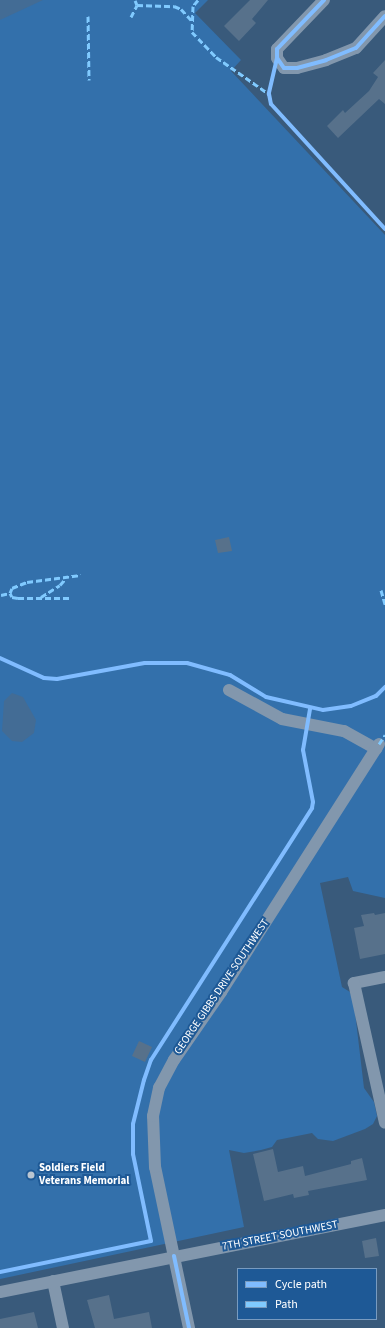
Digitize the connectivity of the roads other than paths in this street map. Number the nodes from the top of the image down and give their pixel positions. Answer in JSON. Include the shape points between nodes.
{"nodes":[{"id":1,"x":324,"y":0,"type":"edge"},
{"id":2,"x":385,"y":16,"type":"edge"},
{"id":3,"x":229,"y":690,"type":"dead end"},
{"id":4,"x":385,"y":977,"type":"edge"},
{"id":5,"x":385,"y":1123,"type":"edge"},
{"id":6,"x":385,"y":1215,"type":"edge"},
{"id":7,"x":174,"y":1256,"type":"junction"},
{"id":8,"x":53,"y":1281,"type":"junction"},
{"id":9,"x":0,"y":1292,"type":"edge"},
{"id":10,"x":63,"y":1328,"type":"edge"},
{"id":11,"x":189,"y":1328,"type":"edge"}],
"edges":[{"from":1,"to":2,"type":"street","via":[[277,49],[277,58],[284,68],[297,68],[326,60],[356,48]]},
{"from":3,"to":7,"type":"street","name":"GEORGE GIBBS DRIVE SOUTHWEST","via":[[282,719],[344,731],[378,746],[221,992],[174,1060],[159,1088],[153,1116],[153,1148]]},
{"from":4,"to":5,"type":"street","via":[[354,983]]},
{"from":6,"to":7,"type":"street","name":"7TH STREET SOUTHWEST"},
{"from":7,"to":8,"type":"street","name":"7TH STREET SOUTHWEST"},
{"from":7,"to":11,"type":"street","name":"GEORGE GIBBS DRIVE SOUTHWEST"},
{"from":8,"to":9,"type":"street","name":"7TH STREET SOUTHWEST"},
{"from":8,"to":10,"type":"street"}]}
